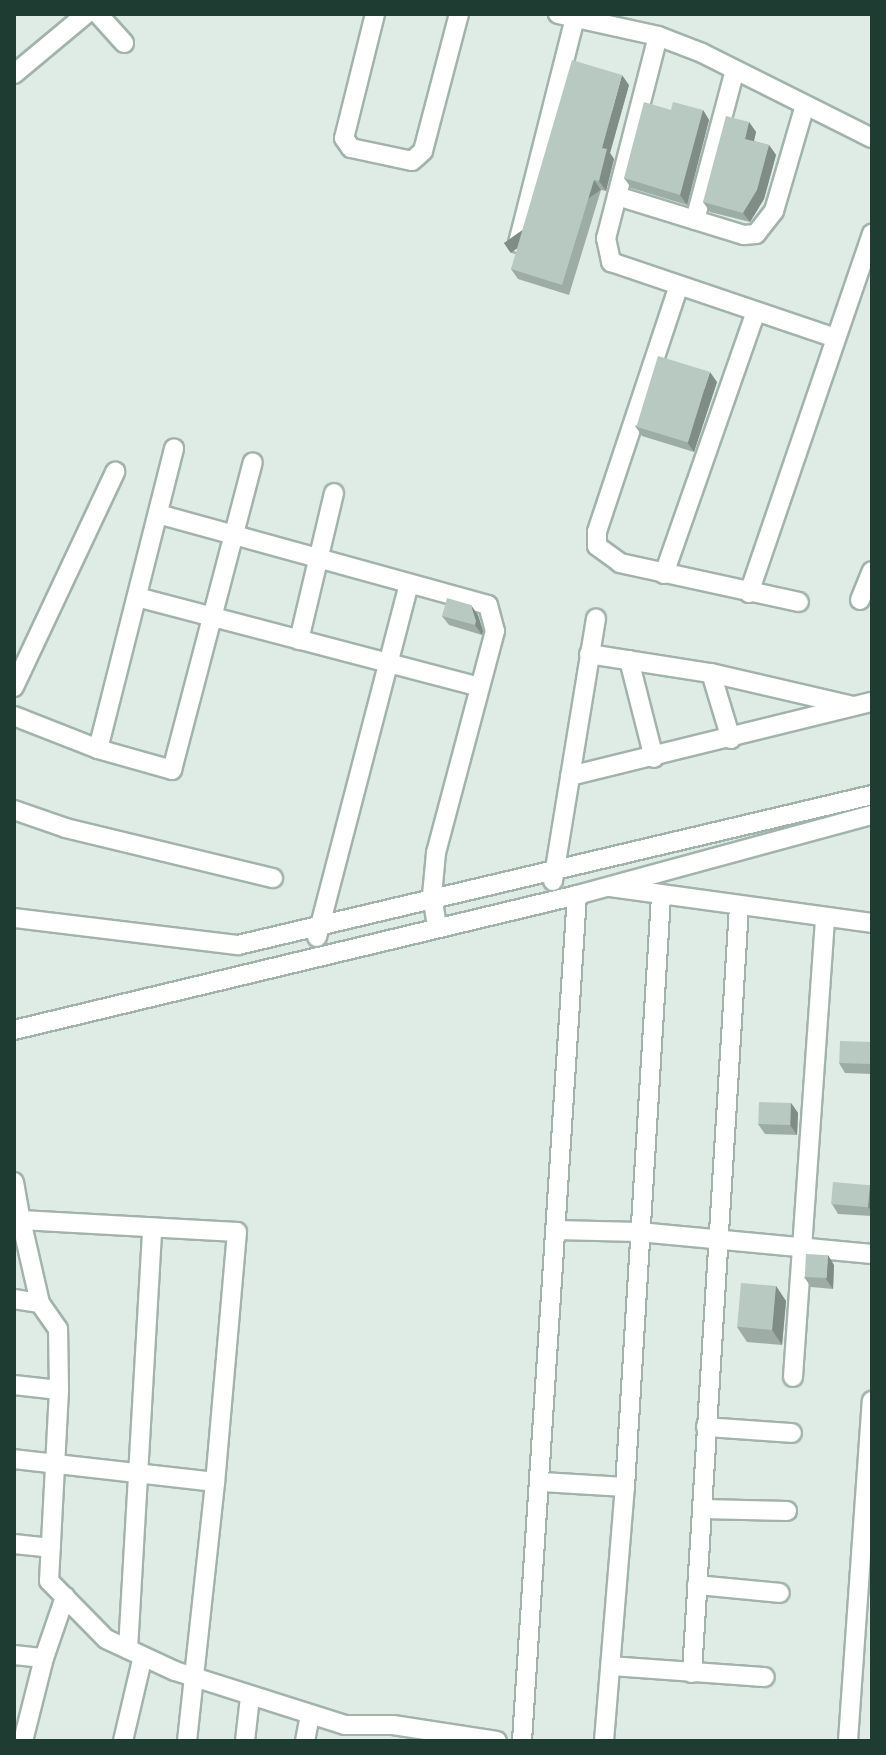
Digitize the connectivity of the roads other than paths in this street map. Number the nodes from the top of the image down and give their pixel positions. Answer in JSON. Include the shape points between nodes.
{"nodes":[{"id":1,"x":375,"y":14,"type":"edge"},
{"id":2,"x":459,"y":14,"type":"edge"},
{"id":3,"x":99,"y":15,"type":"edge"},
{"id":4,"x":566,"y":16,"type":"edge"},
{"id":5,"x":658,"y":36,"type":"junction"},
{"id":6,"x":124,"y":43,"type":"dead end"},
{"id":7,"x":735,"y":70,"type":"junction"},
{"id":8,"x":14,"y":74,"type":"edge"},
{"id":9,"x":805,"y":105,"type":"junction"},
{"id":10,"x":872,"y":138,"type":"edge"},
{"id":11,"x":617,"y":196,"type":"junction"},
{"id":12,"x":695,"y":220,"type":"junction"},
{"id":13,"x":872,"y":233,"type":"edge"},
{"id":14,"x":518,"y":243,"type":"edge"},
{"id":15,"x":678,"y":288,"type":"junction"},
{"id":16,"x":756,"y":312,"type":"junction"},
{"id":17,"x":836,"y":338,"type":"junction"},
{"id":18,"x":174,"y":448,"type":"dead end"},
{"id":19,"x":253,"y":462,"type":"dead end"},
{"id":20,"x":115,"y":472,"type":"dead end"},
{"id":21,"x":334,"y":493,"type":"dead end"},
{"id":22,"x":158,"y":514,"type":"junction"},
{"id":23,"x":237,"y":534,"type":"junction"},
{"id":24,"x":318,"y":559,"type":"junction"},
{"id":25,"x":872,"y":571,"type":"edge"},
{"id":26,"x":664,"y":574,"type":"junction"},
{"id":27,"x":409,"y":584,"type":"junction"},
{"id":28,"x":749,"y":593,"type":"junction"},
{"id":29,"x":137,"y":597,"type":"junction"},
{"id":30,"x":860,"y":600,"type":"dead end"},
{"id":31,"x":799,"y":602,"type":"dead end"},
{"id":32,"x":214,"y":617,"type":"junction"},
{"id":33,"x":596,"y":619,"type":"dead end"},
{"id":34,"x":299,"y":640,"type":"junction"},
{"id":35,"x":589,"y":654,"type":"junction"},
{"id":36,"x":629,"y":660,"type":"junction"},
{"id":37,"x":392,"y":664,"type":"junction"},
{"id":38,"x":711,"y":673,"type":"junction"},
{"id":39,"x":14,"y":687,"type":"edge"},
{"id":40,"x":479,"y":687,"type":"junction"},
{"id":41,"x":864,"y":704,"type":"edge"},
{"id":42,"x":14,"y":716,"type":"edge"},
{"id":43,"x":731,"y":739,"type":"junction"},
{"id":44,"x":98,"y":749,"type":"junction"},
{"id":45,"x":654,"y":758,"type":"junction"},
{"id":46,"x":570,"y":776,"type":"junction"},
{"id":47,"x":872,"y":795,"type":"edge"},
{"id":48,"x":14,"y":810,"type":"edge"},
{"id":49,"x":872,"y":815,"type":"edge"},
{"id":50,"x":845,"y":822,"type":"junction"},
{"id":51,"x":872,"y":825,"type":"edge"},
{"id":52,"x":273,"y":878,"type":"dead end"},
{"id":53,"x":552,"y":884,"type":"junction"},
{"id":54,"x":608,"y":886,"type":"junction"},
{"id":55,"x":577,"y":895,"type":"junction"},
{"id":56,"x":661,"y":897,"type":"junction"},
{"id":57,"x":739,"y":907,"type":"junction"},
{"id":58,"x":434,"y":911,"type":"junction"},
{"id":59,"x":14,"y":918,"type":"edge"},
{"id":60,"x":825,"y":920,"type":"junction"},
{"id":61,"x":872,"y":923,"type":"edge"},
{"id":62,"x":316,"y":943,"type":"junction"},
{"id":63,"x":14,"y":1030,"type":"edge"},
{"id":64,"x":14,"y":1182,"type":"edge"},
{"id":65,"x":18,"y":1220,"type":"edge"},
{"id":66,"x":152,"y":1228,"type":"junction"},
{"id":67,"x":556,"y":1230,"type":"junction"},
{"id":68,"x":639,"y":1232,"type":"junction"},
{"id":69,"x":720,"y":1239,"type":"junction"},
{"id":70,"x":801,"y":1248,"type":"junction"},
{"id":71,"x":872,"y":1254,"type":"edge"},
{"id":72,"x":14,"y":1299,"type":"edge"},
{"id":73,"x":40,"y":1303,"type":"junction"},
{"id":74,"x":793,"y":1377,"type":"dead end"},
{"id":75,"x":14,"y":1385,"type":"edge"},
{"id":76,"x":59,"y":1390,"type":"junction"},
{"id":77,"x":872,"y":1401,"type":"edge"},
{"id":78,"x":706,"y":1427,"type":"junction"},
{"id":79,"x":792,"y":1433,"type":"dead end"},
{"id":80,"x":871,"y":1437,"type":"edge"},
{"id":81,"x":14,"y":1459,"type":"edge"},
{"id":82,"x":56,"y":1462,"type":"junction"},
{"id":83,"x":137,"y":1472,"type":"junction"},
{"id":84,"x":215,"y":1482,"type":"junction"},
{"id":85,"x":542,"y":1482,"type":"junction"},
{"id":86,"x":625,"y":1487,"type":"junction"},
{"id":87,"x":703,"y":1509,"type":"junction"},
{"id":88,"x":787,"y":1511,"type":"dead end"},
{"id":89,"x":14,"y":1544,"type":"edge"},
{"id":90,"x":51,"y":1548,"type":"junction"},
{"id":91,"x":697,"y":1585,"type":"junction"},
{"id":92,"x":780,"y":1593,"type":"dead end"},
{"id":93,"x":865,"y":1594,"type":"edge"},
{"id":94,"x":65,"y":1597,"type":"junction"},
{"id":95,"x":135,"y":1653,"type":"junction"},
{"id":96,"x":14,"y":1655,"type":"edge"},
{"id":97,"x":44,"y":1658,"type":"junction"},
{"id":98,"x":611,"y":1666,"type":"junction"},
{"id":99,"x":692,"y":1673,"type":"junction"},
{"id":100,"x":765,"y":1677,"type":"dead end"},
{"id":101,"x":197,"y":1678,"type":"junction"},
{"id":102,"x":250,"y":1697,"type":"junction"},
{"id":103,"x":310,"y":1715,"type":"junction"},
{"id":104,"x":345,"y":1733,"type":"edge"},
{"id":105,"x":437,"y":1737,"type":"edge"},
{"id":106,"x":23,"y":1741,"type":"edge"},
{"id":107,"x":123,"y":1741,"type":"edge"},
{"id":108,"x":187,"y":1741,"type":"edge"},
{"id":109,"x":245,"y":1741,"type":"edge"},
{"id":110,"x":305,"y":1741,"type":"edge"},
{"id":111,"x":497,"y":1741,"type":"edge"},
{"id":112,"x":522,"y":1741,"type":"edge"},
{"id":113,"x":604,"y":1741,"type":"edge"},
{"id":114,"x":848,"y":1741,"type":"edge"}],
"edges":[{"from":1,"to":2,"type":"street","via":[[344,138],[351,148],[403,161],[423,151]]},
{"from":3,"to":6,"type":"street"},
{"from":3,"to":8,"type":"street"},
{"from":4,"to":5,"type":"street"},
{"from":4,"to":14,"type":"street"},
{"from":5,"to":7,"type":"street"},
{"from":5,"to":11,"type":"street"},
{"from":7,"to":9,"type":"street"},
{"from":7,"to":12,"type":"street"},
{"from":9,"to":10,"type":"street"},
{"from":9,"to":12,"type":"street","via":[[764,229],[744,235]]},
{"from":11,"to":12,"type":"street"},
{"from":11,"to":15,"type":"street","via":[[606,238],[611,262]]},
{"from":13,"to":17,"type":"street"},
{"from":15,"to":16,"type":"street"},
{"from":15,"to":26,"type":"street","via":[[597,532],[604,556]]},
{"from":16,"to":17,"type":"street"},
{"from":16,"to":26,"type":"street"},
{"from":17,"to":28,"type":"street"},
{"from":18,"to":22,"type":"street"},
{"from":19,"to":23,"type":"street"},
{"from":20,"to":39,"type":"street"},
{"from":21,"to":24,"type":"street"},
{"from":22,"to":23,"type":"street"},
{"from":22,"to":29,"type":"street"},
{"from":23,"to":24,"type":"street"},
{"from":23,"to":32,"type":"street"},
{"from":24,"to":27,"type":"street"},
{"from":24,"to":34,"type":"street"},
{"from":25,"to":30,"type":"street"},
{"from":26,"to":28,"type":"street"},
{"from":27,"to":37,"type":"street"},
{"from":27,"to":40,"type":"street","via":[[488,605],[495,631]]},
{"from":28,"to":31,"type":"street"},
{"from":29,"to":32,"type":"street"},
{"from":29,"to":44,"type":"street"},
{"from":32,"to":34,"type":"street"},
{"from":32,"to":44,"type":"street","via":[[172,770]]},
{"from":33,"to":35,"type":"street"},
{"from":34,"to":37,"type":"street"},
{"from":35,"to":36,"type":"street"},
{"from":35,"to":46,"type":"street"},
{"from":36,"to":38,"type":"street"},
{"from":36,"to":45,"type":"street"},
{"from":37,"to":40,"type":"street"},
{"from":37,"to":62,"type":"street"},
{"from":38,"to":41,"type":"street"},
{"from":38,"to":43,"type":"street"},
{"from":40,"to":58,"type":"street","via":[[436,853]]},
{"from":41,"to":43,"type":"street"},
{"from":42,"to":44,"type":"street"},
{"from":43,"to":45,"type":"street"},
{"from":45,"to":46,"type":"street"},
{"from":46,"to":53,"type":"street"},
{"from":47,"to":53,"type":"street"},
{"from":48,"to":52,"type":"street","via":[[66,828]]},
{"from":49,"to":50,"type":"street"},
{"from":50,"to":51,"type":"street"},
{"from":50,"to":54,"type":"street"},
{"from":53,"to":55,"type":"street"},
{"from":53,"to":58,"type":"street"},
{"from":53,"to":58,"type":"street"},
{"from":54,"to":55,"type":"street"},
{"from":54,"to":56,"type":"street"},
{"from":55,"to":67,"type":"street"},
{"from":56,"to":57,"type":"street"},
{"from":56,"to":68,"type":"street"},
{"from":57,"to":60,"type":"street"},
{"from":57,"to":69,"type":"street"},
{"from":58,"to":62,"type":"street"},
{"from":58,"to":62,"type":"street"},
{"from":59,"to":62,"type":"street","via":[[217,945]]},
{"from":60,"to":61,"type":"street"},
{"from":60,"to":70,"type":"street"},
{"from":62,"to":63,"type":"street"},
{"from":64,"to":65,"type":"street"},
{"from":65,"to":66,"type":"street"},
{"from":65,"to":73,"type":"street"},
{"from":66,"to":83,"type":"street"},
{"from":66,"to":84,"type":"street","via":[[237,1232]]},
{"from":67,"to":68,"type":"street"},
{"from":67,"to":85,"type":"street"},
{"from":68,"to":69,"type":"street"},
{"from":68,"to":86,"type":"street"},
{"from":69,"to":70,"type":"street"},
{"from":69,"to":78,"type":"street"},
{"from":70,"to":71,"type":"street"},
{"from":70,"to":74,"type":"street"},
{"from":72,"to":73,"type":"street"},
{"from":73,"to":76,"type":"street","via":[[58,1329]]},
{"from":75,"to":76,"type":"street"},
{"from":76,"to":82,"type":"street"},
{"from":77,"to":80,"type":"street"},
{"from":78,"to":79,"type":"street"},
{"from":78,"to":87,"type":"street"},
{"from":80,"to":93,"type":"street"},
{"from":81,"to":82,"type":"street"},
{"from":82,"to":83,"type":"street"},
{"from":82,"to":90,"type":"street"},
{"from":83,"to":84,"type":"street"},
{"from":83,"to":95,"type":"street"},
{"from":84,"to":101,"type":"street"},
{"from":85,"to":86,"type":"street"},
{"from":85,"to":112,"type":"street"},
{"from":86,"to":98,"type":"street"},
{"from":87,"to":88,"type":"street"},
{"from":87,"to":91,"type":"street"},
{"from":89,"to":90,"type":"street"},
{"from":90,"to":94,"type":"street","via":[[49,1581]]},
{"from":91,"to":92,"type":"street"},
{"from":91,"to":99,"type":"street"},
{"from":93,"to":114,"type":"street"},
{"from":94,"to":95,"type":"street","via":[[106,1639]]},
{"from":94,"to":97,"type":"street"},
{"from":95,"to":101,"type":"street"},
{"from":95,"to":107,"type":"street"},
{"from":96,"to":97,"type":"street"},
{"from":97,"to":106,"type":"street"},
{"from":98,"to":99,"type":"street"},
{"from":98,"to":113,"type":"street"},
{"from":99,"to":100,"type":"street"},
{"from":101,"to":102,"type":"street"},
{"from":101,"to":108,"type":"street"},
{"from":102,"to":103,"type":"street"},
{"from":102,"to":109,"type":"street"},
{"from":103,"to":104,"type":"street"},
{"from":103,"to":110,"type":"street"},
{"from":104,"to":105,"type":"street"},
{"from":105,"to":111,"type":"street"}]}
